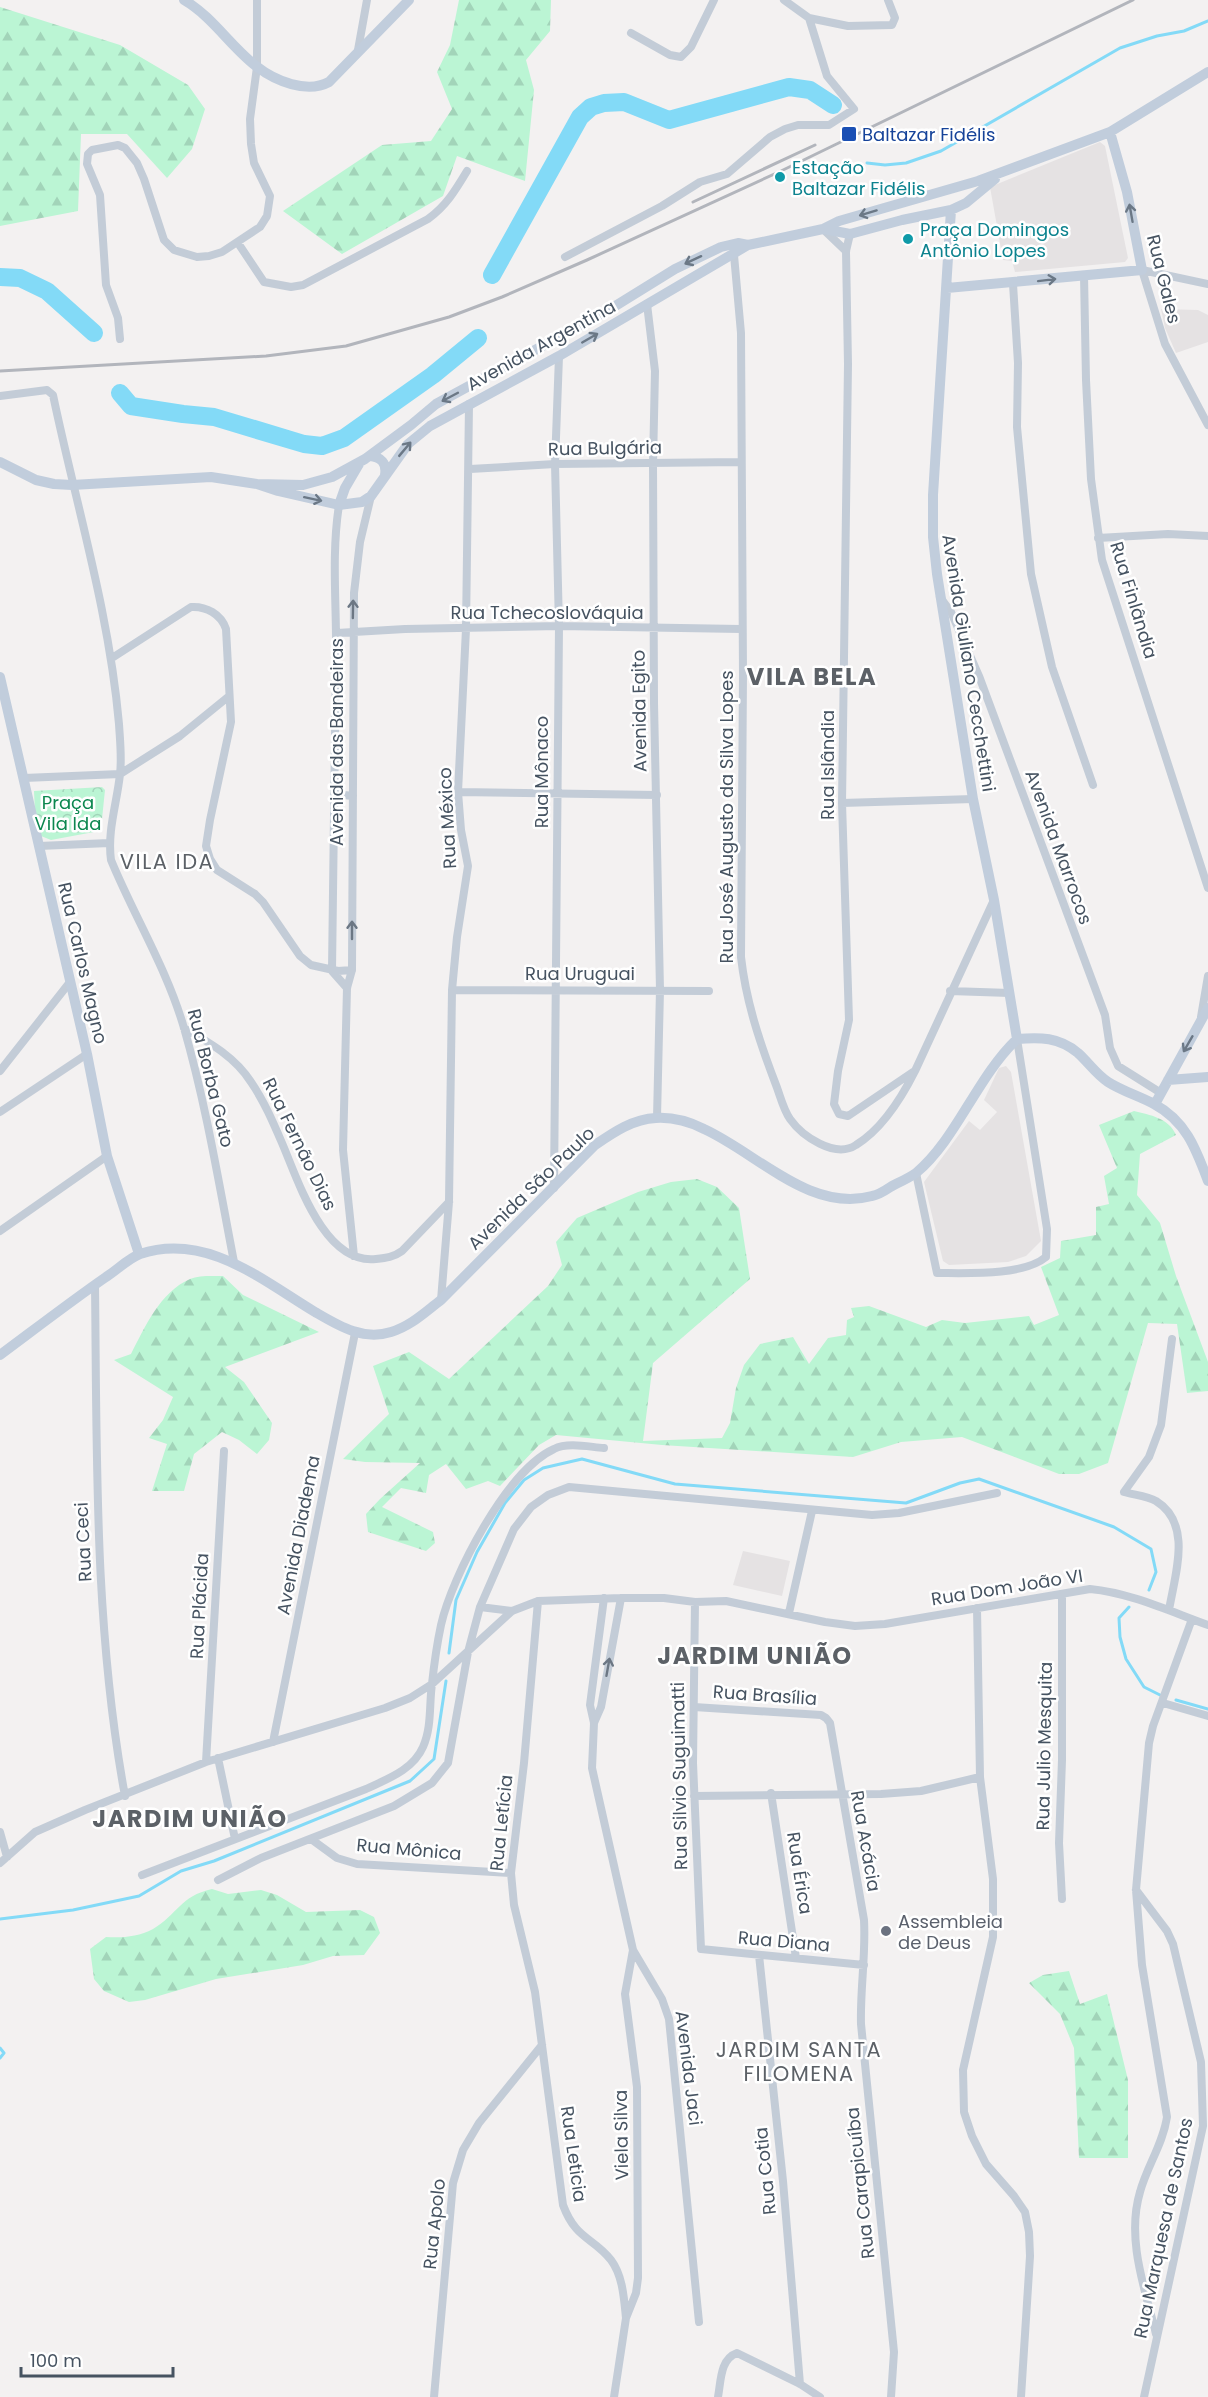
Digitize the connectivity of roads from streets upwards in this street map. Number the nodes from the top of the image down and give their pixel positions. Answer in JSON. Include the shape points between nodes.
{"nodes":[{"id":1,"x":184,"y":0,"type":"edge"},
{"id":2,"x":257,"y":0,"type":"edge"},
{"id":3,"x":367,"y":0,"type":"edge"},
{"id":4,"x":409,"y":0,"type":"edge"},
{"id":5,"x":714,"y":0,"type":"edge"},
{"id":6,"x":784,"y":0,"type":"edge"},
{"id":7,"x":888,"y":0,"type":"edge"},
{"id":8,"x":809,"y":18,"type":"junction"},
{"id":9,"x":631,"y":33,"type":"dead end"},
{"id":10,"x":358,"y":50,"type":"junction"},
{"id":11,"x":257,"y":67,"type":"junction"},
{"id":12,"x":1208,"y":72,"type":"edge"},
{"id":13,"x":1110,"y":132,"type":"junction"},
{"id":14,"x":466,"y":171,"type":"dead end"},
{"id":15,"x":1005,"y":172,"type":"junction"},
{"id":16,"x":978,"y":181,"type":"junction"},
{"id":17,"x":951,"y":210,"type":"junction"},
{"id":18,"x":823,"y":229,"type":"junction"},
{"id":19,"x":850,"y":234,"type":"junction"},
{"id":20,"x":238,"y":243,"type":"junction"},
{"id":21,"x":748,"y":245,"type":"junction"},
{"id":22,"x":846,"y":251,"type":"junction"},
{"id":23,"x":734,"y":255,"type":"junction"},
{"id":24,"x":565,"y":257,"type":"dead end"},
{"id":25,"x":675,"y":269,"type":"junction"},
{"id":26,"x":1142,"y":270,"type":"junction"},
{"id":27,"x":664,"y":275,"type":"junction"},
{"id":28,"x":1084,"y":275,"type":"junction"},
{"id":29,"x":682,"y":283,"type":"junction"},
{"id":30,"x":1013,"y":284,"type":"junction"},
{"id":31,"x":1208,"y":284,"type":"edge"},
{"id":32,"x":947,"y":288,"type":"junction"},
{"id":33,"x":669,"y":291,"type":"junction"},
{"id":34,"x":648,"y":304,"type":"junction"},
{"id":35,"x":120,"y":339,"type":"dead end"},
{"id":36,"x":559,"y":356,"type":"junction"},
{"id":37,"x":0,"y":396,"type":"edge"},
{"id":38,"x":469,"y":404,"type":"junction"},
{"id":39,"x":1208,"y":425,"type":"edge"},
{"id":40,"x":365,"y":458,"type":"junction"},
{"id":41,"x":0,"y":462,"type":"edge"},
{"id":42,"x":741,"y":462,"type":"junction"},
{"id":43,"x":555,"y":464,"type":"junction"},
{"id":44,"x":653,"y":464,"type":"junction"},
{"id":45,"x":470,"y":469,"type":"junction"},
{"id":46,"x":385,"y":475,"type":"junction"},
{"id":47,"x":257,"y":484,"type":"junction"},
{"id":48,"x":72,"y":485,"type":"junction"},
{"id":49,"x":371,"y":496,"type":"junction"},
{"id":50,"x":339,"y":505,"type":"junction"},
{"id":51,"x":1208,"y":536,"type":"edge"},
{"id":52,"x":1098,"y":538,"type":"junction"},
{"id":53,"x":940,"y":596,"type":"junction"},
{"id":54,"x":559,"y":626,"type":"junction"},
{"id":55,"x":655,"y":628,"type":"junction"},
{"id":56,"x":466,"y":629,"type":"junction"},
{"id":57,"x":741,"y":629,"type":"junction"},
{"id":58,"x":353,"y":632,"type":"junction"},
{"id":59,"x":337,"y":633,"type":"junction"},
{"id":60,"x":112,"y":658,"type":"junction"},
{"id":61,"x":0,"y":677,"type":"edge"},
{"id":62,"x":228,"y":697,"type":"junction"},
{"id":63,"x":120,"y":774,"type":"junction"},
{"id":64,"x":24,"y":778,"type":"junction"},
{"id":65,"x":1093,"y":785,"type":"dead end"},
{"id":66,"x":458,"y":792,"type":"junction"},
{"id":67,"x":557,"y":793,"type":"junction"},
{"id":68,"x":334,"y":794,"type":"junction"},
{"id":69,"x":657,"y":795,"type":"junction"},
{"id":70,"x":353,"y":796,"type":"junction"},
{"id":71,"x":973,"y":799,"type":"junction"},
{"id":72,"x":842,"y":803,"type":"junction"},
{"id":73,"x":108,"y":843,"type":"junction"},
{"id":74,"x":39,"y":846,"type":"junction"},
{"id":75,"x":1208,"y":888,"type":"edge"},
{"id":76,"x":994,"y":900,"type":"junction"},
{"id":77,"x":352,"y":970,"type":"junction"},
{"id":78,"x":332,"y":971,"type":"junction"},
{"id":79,"x":1208,"y":976,"type":"edge"},
{"id":80,"x":70,"y":982,"type":"junction"},
{"id":81,"x":347,"y":988,"type":"junction"},
{"id":82,"x":556,"y":989,"type":"junction"},
{"id":83,"x":452,"y":990,"type":"junction"},
{"id":84,"x":660,"y":990,"type":"junction"},
{"id":85,"x":709,"y":991,"type":"dead end"},
{"id":86,"x":950,"y":991,"type":"junction"},
{"id":87,"x":1010,"y":993,"type":"junction"},
{"id":88,"x":1208,"y":1008,"type":"edge"},
{"id":89,"x":1200,"y":1024,"type":"junction"},
{"id":90,"x":184,"y":1028,"type":"junction"},
{"id":91,"x":1017,"y":1039,"type":"junction"},
{"id":92,"x":87,"y":1054,"type":"junction"},
{"id":93,"x":0,"y":1071,"type":"edge"},
{"id":94,"x":915,"y":1071,"type":"junction"},
{"id":95,"x":1208,"y":1077,"type":"edge"},
{"id":96,"x":1168,"y":1080,"type":"junction"},
{"id":97,"x":1161,"y":1093,"type":"junction"},
{"id":98,"x":1155,"y":1104,"type":"junction"},
{"id":99,"x":0,"y":1112,"type":"edge"},
{"id":100,"x":657,"y":1118,"type":"junction"},
{"id":101,"x":107,"y":1156,"type":"junction"},
{"id":102,"x":916,"y":1173,"type":"junction"},
{"id":103,"x":1208,"y":1181,"type":"edge"},
{"id":104,"x":554,"y":1188,"type":"junction"},
{"id":105,"x":449,"y":1202,"type":"junction"},
{"id":106,"x":0,"y":1231,"type":"edge"},
{"id":107,"x":139,"y":1254,"type":"junction"},
{"id":108,"x":354,"y":1256,"type":"junction"},
{"id":109,"x":234,"y":1262,"type":"junction"},
{"id":110,"x":95,"y":1285,"type":"junction"},
{"id":111,"x":441,"y":1300,"type":"junction"},
{"id":112,"x":356,"y":1333,"type":"junction"},
{"id":113,"x":1172,"y":1339,"type":"dead end"},
{"id":114,"x":0,"y":1355,"type":"edge"},
{"id":115,"x":604,"y":1448,"type":"dead end"},
{"id":116,"x":224,"y":1451,"type":"dead end"},
{"id":117,"x":997,"y":1493,"type":"dead end"},
{"id":118,"x":812,"y":1511,"type":"junction"},
{"id":119,"x":1062,"y":1594,"type":"junction"},
{"id":120,"x":604,"y":1598,"type":"junction"},
{"id":121,"x":621,"y":1598,"type":"junction"},
{"id":122,"x":538,"y":1601,"type":"junction"},
{"id":123,"x":695,"y":1602,"type":"junction"},
{"id":124,"x":480,"y":1606,"type":"junction"},
{"id":125,"x":977,"y":1608,"type":"junction"},
{"id":126,"x":1169,"y":1610,"type":"junction"},
{"id":127,"x":512,"y":1611,"type":"junction"},
{"id":128,"x":789,"y":1613,"type":"junction"},
{"id":129,"x":1192,"y":1620,"type":"junction"},
{"id":130,"x":1208,"y":1625,"type":"edge"},
{"id":131,"x":468,"y":1652,"type":"junction"},
{"id":132,"x":432,"y":1684,"type":"junction"},
{"id":133,"x":1163,"y":1703,"type":"junction"},
{"id":134,"x":694,"y":1707,"type":"junction"},
{"id":135,"x":1208,"y":1716,"type":"edge"},
{"id":136,"x":594,"y":1723,"type":"junction"},
{"id":137,"x":830,"y":1723,"type":"joint"},
{"id":138,"x":273,"y":1742,"type":"junction"},
{"id":139,"x":218,"y":1758,"type":"junction"},
{"id":140,"x":206,"y":1762,"type":"junction"},
{"id":141,"x":981,"y":1778,"type":"junction"},
{"id":142,"x":771,"y":1793,"type":"junction"},
{"id":143,"x":841,"y":1794,"type":"junction"},
{"id":144,"x":125,"y":1796,"type":"junction"},
{"id":145,"x":694,"y":1796,"type":"junction"},
{"id":146,"x":0,"y":1832,"type":"edge"},
{"id":147,"x":235,"y":1839,"type":"junction"},
{"id":148,"x":311,"y":1839,"type":"junction"},
{"id":149,"x":3,"y":1860,"type":"edge"},
{"id":150,"x":511,"y":1873,"type":"junction"},
{"id":151,"x":142,"y":1875,"type":"dead end"},
{"id":152,"x":218,"y":1880,"type":"dead end"},
{"id":153,"x":1136,"y":1890,"type":"junction"},
{"id":154,"x":1062,"y":1899,"type":"dead end"},
{"id":155,"x":701,"y":1949,"type":"joint"},
{"id":156,"x":633,"y":1950,"type":"junction"},
{"id":157,"x":759,"y":1955,"type":"junction"},
{"id":158,"x":796,"y":1958,"type":"junction"},
{"id":159,"x":864,"y":1965,"type":"junction"},
{"id":160,"x":542,"y":2045,"type":"junction"},
{"id":161,"x":626,"y":2318,"type":"junction"},
{"id":162,"x":699,"y":2322,"type":"dead end"},
{"id":163,"x":1156,"y":2334,"type":"junction"},
{"id":164,"x":800,"y":2384,"type":"junction"},
{"id":165,"x":434,"y":2397,"type":"edge"},
{"id":166,"x":614,"y":2397,"type":"edge"},
{"id":167,"x":718,"y":2397,"type":"edge"},
{"id":168,"x":820,"y":2397,"type":"edge"},
{"id":169,"x":891,"y":2397,"type":"edge"},
{"id":170,"x":1020,"y":2397,"type":"edge"},
{"id":171,"x":1144,"y":2397,"type":"edge"}],
"edges":[{"from":1,"to":11,"type":"street","via":[[206,15]]},
{"from":2,"to":11,"type":"street"},
{"from":3,"to":10,"type":"street"},
{"from":4,"to":10,"type":"street"},
{"from":5,"to":9,"type":"street","via":[[691,47],[681,57]]},
{"from":6,"to":8,"type":"street"},
{"from":7,"to":8,"type":"street","via":[[895,18],[892,25],[848,26]]},
{"from":8,"to":24,"type":"street","via":[[827,76],[854,109],[829,125],[785,129],[727,174],[700,182]]},
{"from":10,"to":11,"type":"street","via":[[329,82],[314,88],[304,88]]},
{"from":11,"to":20,"type":"street","via":[[250,118],[251,144],[254,163],[270,196],[270,207],[260,227]]},
{"from":12,"to":13,"type":"street"},
{"from":13,"to":15,"type":"street"},
{"from":26,"to":13,"type":"street","name":"Rua Gales","one_way":true,"via":[[1127,192]]},
{"from":14,"to":20,"type":"street","via":[[452,197],[428,219],[303,285],[264,282]]},
{"from":15,"to":16,"type":"street"},
{"from":15,"to":17,"type":"street"},
{"from":16,"to":17,"type":"street"},
{"from":16,"to":18,"type":"street","one_way":true},
{"from":17,"to":19,"type":"street"},
{"from":17,"to":32,"type":"street","name":"Avenida Giuliano Cecchettini"},
{"from":18,"to":19,"type":"street"},
{"from":18,"to":21,"type":"street","name":"Avenida Argentina"},
{"from":18,"to":22,"type":"street"},
{"from":19,"to":22,"type":"street","name":"Rua Islândia"},
{"from":20,"to":35,"type":"street","via":[[209,256],[197,257],[174,250],[164,240],[144,179],[127,150],[118,145],[90,151],[87,164],[100,195],[106,285],[118,318]]},
{"from":21,"to":23,"type":"street","name":"Avenida Argentina"},
{"from":21,"to":25,"type":"street","name":"Avenida Argentina","one_way":true,"via":[[721,247]]},
{"from":22,"to":72,"type":"street","name":"Rua Islândia"},
{"from":23,"to":29,"type":"street","name":"Avenida Argentina"},
{"from":23,"to":42,"type":"street","name":"Rua José Augusto da Silva Lopes","via":[[741,333]]},
{"from":25,"to":27,"type":"street","name":"Avenida Argentina"},
{"from":25,"to":29,"type":"street","via":[[675,276]]},
{"from":26,"to":28,"type":"street"},
{"from":26,"to":31,"type":"street"},
{"from":26,"to":39,"type":"street","name":"Rua Gales","via":[[1162,338]]},
{"from":27,"to":33,"type":"street","via":[[670,282]]},
{"from":27,"to":40,"type":"street","name":"Avenida Argentina","one_way":true,"via":[[612,308],[436,404]]},
{"from":30,"to":28,"type":"street","one_way":true},
{"from":28,"to":52,"type":"street","name":"Rua Finlândia","via":[[1091,479]]},
{"from":29,"to":33,"type":"street","name":"Avenida Argentina"},
{"from":30,"to":32,"type":"street"},
{"from":30,"to":65,"type":"street","via":[[1017,427],[1031,574],[1052,667]]},
{"from":32,"to":53,"type":"street","name":"Avenida Giuliano Cecchettini","via":[[933,495]]},
{"from":33,"to":34,"type":"street","name":"Avenida Argentina"},
{"from":36,"to":34,"type":"street","name":"Avenida Argentina","one_way":true},
{"from":34,"to":44,"type":"street","name":"Avenida Egito","via":[[655,371]]},
{"from":36,"to":38,"type":"street","name":"Avenida Argentina"},
{"from":36,"to":43,"type":"street","name":"Rua Mônaco"},
{"from":37,"to":48,"type":"street","via":[[51,392]]},
{"from":38,"to":45,"type":"street","name":"Rua México"},
{"from":46,"to":38,"type":"street","name":"Avenida Argentina","one_way":true,"via":[[408,444]]},
{"from":40,"to":46,"type":"street","via":[[381,459]]},
{"from":40,"to":47,"type":"street","name":"Avenida Argentina","via":[[332,477],[303,485]]},
{"from":40,"to":50,"type":"street"},
{"from":41,"to":48,"type":"street","via":[[36,480]]},
{"from":42,"to":44,"type":"street","name":"Rua Bulgária"},
{"from":42,"to":57,"type":"street","name":"Rua José Augusto da Silva Lopes"},
{"from":43,"to":44,"type":"street","name":"Rua Bulgária"},
{"from":43,"to":45,"type":"street","name":"Rua Bulgária"},
{"from":43,"to":54,"type":"street","name":"Rua Mônaco"},
{"from":44,"to":55,"type":"street","name":"Avenida Egito"},
{"from":45,"to":56,"type":"street","name":"Rua México"},
{"from":46,"to":49,"type":"street","name":"Avenida Argentina"},
{"from":47,"to":48,"type":"street","via":[[211,477]]},
{"from":47,"to":50,"type":"street","one_way":true},
{"from":48,"to":60,"type":"street","via":[[94,564]]},
{"from":49,"to":50,"type":"street","via":[[362,502]]},
{"from":58,"to":49,"type":"street","name":"Avenida das Bandeiras","one_way":true,"via":[[357,564]]},
{"from":50,"to":59,"type":"street","name":"Avenida das Bandeiras","via":[[334,574]]},
{"from":51,"to":52,"type":"street"},
{"from":52,"to":75,"type":"street","name":"Rua Finlândia","via":[[1108,582]]},
{"from":53,"to":71,"type":"street","name":"Avenida Giuliano Cecchettini"},
{"from":53,"to":97,"type":"street","name":"Avenida Marrocos","via":[[979,676],[1105,1015],[1113,1058],[1126,1073]]},
{"from":54,"to":55,"type":"street","name":"Rua Tchecoslováquia"},
{"from":54,"to":56,"type":"street","name":"Rua Tchecoslováquia"},
{"from":54,"to":67,"type":"street","name":"Rua Mônaco"},
{"from":55,"to":57,"type":"street","name":"Rua Tchecoslováquia"},
{"from":55,"to":69,"type":"street","name":"Avenida Egito"},
{"from":56,"to":58,"type":"street","name":"Rua Tchecoslováquia"},
{"from":56,"to":66,"type":"street","name":"Rua México"},
{"from":57,"to":94,"type":"street","name":"Rua José Augusto da Silva Lopes","via":[[741,957],[745,990],[788,1117],[816,1143],[845,1149],[855,1146],[890,1112]]},
{"from":58,"to":59,"type":"street","name":"Rua Tchecoslováquia"},
{"from":58,"to":70,"type":"street","name":"Avenida das Bandeiras"},
{"from":59,"to":68,"type":"street","name":"Avenida das Bandeiras"},
{"from":60,"to":62,"type":"street","via":[[184,609],[203,607],[219,616],[226,629]]},
{"from":60,"to":63,"type":"street"},
{"from":61,"to":64,"type":"street","name":"Rua Carlos Magno"},
{"from":62,"to":63,"type":"street","via":[[180,736]]},
{"from":62,"to":78,"type":"street","via":[[230,735],[210,820],[206,846],[210,860],[217,870],[263,902],[300,956],[311,965]]},
{"from":63,"to":64,"type":"street"},
{"from":63,"to":73,"type":"street"},
{"from":64,"to":74,"type":"street","name":"Rua Carlos Magno"},
{"from":66,"to":67,"type":"street"},
{"from":66,"to":83,"type":"street","name":"Rua México","via":[[468,866]]},
{"from":67,"to":69,"type":"street"},
{"from":67,"to":82,"type":"street","name":"Rua Mônaco"},
{"from":68,"to":70,"type":"street"},
{"from":68,"to":78,"type":"street","name":"Avenida das Bandeiras"},
{"from":69,"to":84,"type":"street","name":"Avenida Egito"},
{"from":77,"to":70,"type":"street","name":"Avenida das Bandeiras","one_way":true},
{"from":71,"to":72,"type":"street"},
{"from":71,"to":76,"type":"street","name":"Avenida Giuliano Cecchettini"},
{"from":72,"to":94,"type":"street","name":"Rua Islândia","via":[[849,1020],[838,1071],[836,1110],[848,1116]]},
{"from":73,"to":74,"type":"street"},
{"from":73,"to":90,"type":"street","name":"Rua Borba Gato","via":[[117,875]]},
{"from":74,"to":80,"type":"street","name":"Rua Carlos Magno"},
{"from":76,"to":86,"type":"street","name":"Rua José Augusto da Silva Lopes"},
{"from":76,"to":87,"type":"street","name":"Avenida Giuliano Cecchettini"},
{"from":77,"to":78,"type":"street"},
{"from":77,"to":81,"type":"street","name":"Avenida das Bandeiras"},
{"from":78,"to":81,"type":"street"},
{"from":79,"to":89,"type":"street"},
{"from":80,"to":92,"type":"street","name":"Rua Carlos Magno"},
{"from":80,"to":93,"type":"street"},
{"from":81,"to":108,"type":"street","name":"Avenida das Bandeiras","via":[[343,1150]]},
{"from":82,"to":83,"type":"street","name":"Rua Uruguai"},
{"from":82,"to":84,"type":"street","name":"Rua Uruguai"},
{"from":82,"to":104,"type":"street","name":"Rua Mônaco"},
{"from":83,"to":105,"type":"street","name":"Rua México"},
{"from":84,"to":85,"type":"street","name":"Rua Uruguai"},
{"from":84,"to":100,"type":"street","name":"Avenida Egito"},
{"from":86,"to":87,"type":"street"},
{"from":86,"to":94,"type":"street","name":"Rua José Augusto da Silva Lopes"},
{"from":87,"to":91,"type":"street","name":"Avenida Giuliano Cecchettini"},
{"from":88,"to":89,"type":"street"},
{"from":89,"to":96,"type":"street","one_way":true},
{"from":90,"to":108,"type":"street","name":"Rua Fernão Dias","via":[[235,1061],[251,1081],[308,1206],[330,1237]]},
{"from":90,"to":109,"type":"street","name":"Rua Borba Gato"},
{"from":91,"to":98,"type":"street","via":[[1050,1038],[1066,1045],[1110,1083]]},
{"from":91,"to":102,"type":"street","name":"Avenida São Paulo","via":[[1004,1051],[950,1131]]},
{"from":91,"to":102,"type":"street","via":[[1047,1229],[1046,1257],[1038,1264],[989,1273],[938,1273]]},
{"from":92,"to":99,"type":"street"},
{"from":92,"to":101,"type":"street","name":"Rua Carlos Magno"},
{"from":95,"to":96,"type":"street"},
{"from":96,"to":97,"type":"street"},
{"from":97,"to":98,"type":"street"},
{"from":98,"to":103,"type":"street","via":[[1188,1132]]},
{"from":100,"to":102,"type":"street","name":"Avenida São Paulo","via":[[688,1122],[714,1133],[795,1184],[832,1198],[873,1196]]},
{"from":100,"to":104,"type":"street","name":"Avenida São Paulo","via":[[618,1129],[595,1145]]},
{"from":101,"to":106,"type":"street"},
{"from":101,"to":107,"type":"street","name":"Rua Carlos Magno"},
{"from":104,"to":111,"type":"street","name":"Avenida São Paulo"},
{"from":105,"to":108,"type":"street","via":[[398,1254],[372,1259]]},
{"from":105,"to":111,"type":"street","name":"Rua México"},
{"from":107,"to":109,"type":"street","name":"Avenida São Paulo","via":[[188,1248]]},
{"from":107,"to":110,"type":"street","name":"Avenida São Paulo"},
{"from":109,"to":112,"type":"street","name":"Avenida São Paulo"},
{"from":110,"to":114,"type":"street","name":"Avenida São Paulo"},
{"from":110,"to":144,"type":"street","name":"Rua Ceci","via":[[98,1526],[106,1641]]},
{"from":111,"to":112,"type":"street","name":"Avenida São Paulo","via":[[391,1332]]},
{"from":112,"to":138,"type":"street","name":"Avenida Diadema"},
{"from":113,"to":126,"type":"street","via":[[1161,1425],[1149,1457],[1124,1492],[1154,1500],[1176,1524],[1179,1545]]},
{"from":115,"to":132,"type":"street","via":[[557,1448],[539,1457],[517,1479],[475,1543],[454,1586],[441,1624]]},
{"from":116,"to":140,"type":"street","name":"Rua Plácida"},
{"from":117,"to":118,"type":"street","via":[[899,1513]]},
{"from":118,"to":124,"type":"street","via":[[569,1487],[531,1507],[514,1529]]},
{"from":118,"to":128,"type":"street"},
{"from":119,"to":125,"type":"street","name":"Rua Dom João VI"},
{"from":119,"to":126,"type":"street","name":"Rua Dom João VI","via":[[1109,1591]]},
{"from":119,"to":154,"type":"street","name":"Rua Julio Mesquita","via":[[1059,1843]]},
{"from":120,"to":121,"type":"street","name":"Rua Dom João VI"},
{"from":120,"to":122,"type":"street","name":"Rua Dom João VI"},
{"from":120,"to":136,"type":"street","name":"Avenida Jaci","via":[[590,1705]]},
{"from":121,"to":123,"type":"street","name":"Rua Dom João VI"},
{"from":136,"to":121,"type":"street","name":"Avenida Jaci","one_way":true,"via":[[601,1707]]},
{"from":122,"to":127,"type":"street","name":"Rua Dom João VI"},
{"from":122,"to":150,"type":"street","name":"Rua Letícia"},
{"from":123,"to":128,"type":"street","name":"Rua Dom João VI","via":[[726,1601]]},
{"from":123,"to":134,"type":"street","name":"Rua Silvio Suguimatti"},
{"from":124,"to":127,"type":"street"},
{"from":124,"to":131,"type":"street"},
{"from":125,"to":128,"type":"street","name":"Rua Dom João VI","via":[[855,1626]]},
{"from":125,"to":141,"type":"street"},
{"from":126,"to":129,"type":"street","name":"Rua Dom João VI"},
{"from":127,"to":131,"type":"street"},
{"from":129,"to":130,"type":"street","name":"Rua Dom João VI"},
{"from":129,"to":133,"type":"street"},
{"from":131,"to":132,"type":"street"},
{"from":131,"to":148,"type":"street","via":[[448,1763],[441,1773],[432,1783],[394,1806]]},
{"from":132,"to":138,"type":"street","via":[[385,1708]]},
{"from":132,"to":147,"type":"street","via":[[424,1747],[415,1760],[366,1789]]},
{"from":133,"to":135,"type":"street"},
{"from":133,"to":153,"type":"street","via":[[1149,1743]]},
{"from":134,"to":137,"type":"street","name":"Rua Brasília","via":[[821,1715]]},
{"from":134,"to":145,"type":"street","name":"Rua Silvio Suguimatti"},
{"from":136,"to":156,"type":"street","name":"Avenida Jaci","via":[[592,1768]]},
{"from":137,"to":143,"type":"street","name":"Rua Acácia"},
{"from":138,"to":139,"type":"street"},
{"from":139,"to":140,"type":"street"},
{"from":139,"to":147,"type":"street"},
{"from":140,"to":144,"type":"street"},
{"from":141,"to":143,"type":"street","via":[[921,1791]]},
{"from":141,"to":170,"type":"street","via":[[993,1879],[993,1938],[963,2070],[964,2112],[986,2164],[1025,2212],[1029,2232]]},
{"from":142,"to":143,"type":"street"},
{"from":142,"to":145,"type":"street"},
{"from":142,"to":158,"type":"street","name":"Rua Érica"},
{"from":143,"to":159,"type":"street","name":"Rua Acácia","via":[[864,1920]]},
{"from":144,"to":149,"type":"street","via":[[35,1832]]},
{"from":145,"to":155,"type":"street","name":"Rua Silvio Suguimatti"},
{"from":146,"to":149,"type":"street"},
{"from":147,"to":151,"type":"street"},
{"from":148,"to":150,"type":"street","name":"Rua Mônica","via":[[338,1858],[357,1864]]},
{"from":148,"to":152,"type":"street"},
{"from":150,"to":160,"type":"street","name":"Rua Letícia"},
{"from":153,"to":163,"type":"street","via":[[1142,1965],[1167,2117],[1139,2192],[1134,2226],[1137,2260]]},
{"from":153,"to":163,"type":"street","name":"Rua Marquesa de Santos","via":[[1173,1944],[1201,2062],[1204,2098],[1200,2146]]},
{"from":155,"to":157,"type":"street","name":"Rua Diana"},
{"from":156,"to":161,"type":"street","name":"Viela Silva","via":[[625,1994],[637,2087],[638,2278]]},
{"from":156,"to":162,"type":"street","name":"Avenida Jaci","via":[[662,1999],[669,2019]]},
{"from":157,"to":158,"type":"street","name":"Rua Diana"},
{"from":157,"to":164,"type":"street","name":"Rua Cotia"},
{"from":158,"to":159,"type":"street","name":"Rua Diana"},
{"from":159,"to":169,"type":"street","name":"Rua Carapicuíba","via":[[861,2024],[894,2352]]},
{"from":160,"to":161,"type":"street","name":"Rua Leticia","via":[[563,2205],[576,2230],[611,2260],[622,2288]]},
{"from":160,"to":165,"type":"street","name":"Rua Apolo","via":[[479,2123],[463,2150],[456,2172]]},
{"from":161,"to":166,"type":"street"},
{"from":163,"to":171,"type":"street","name":"Rua Marquesa de Santos"},
{"from":164,"to":167,"type":"street","via":[[737,2354],[727,2359],[723,2368]]},
{"from":164,"to":168,"type":"street"}]}
